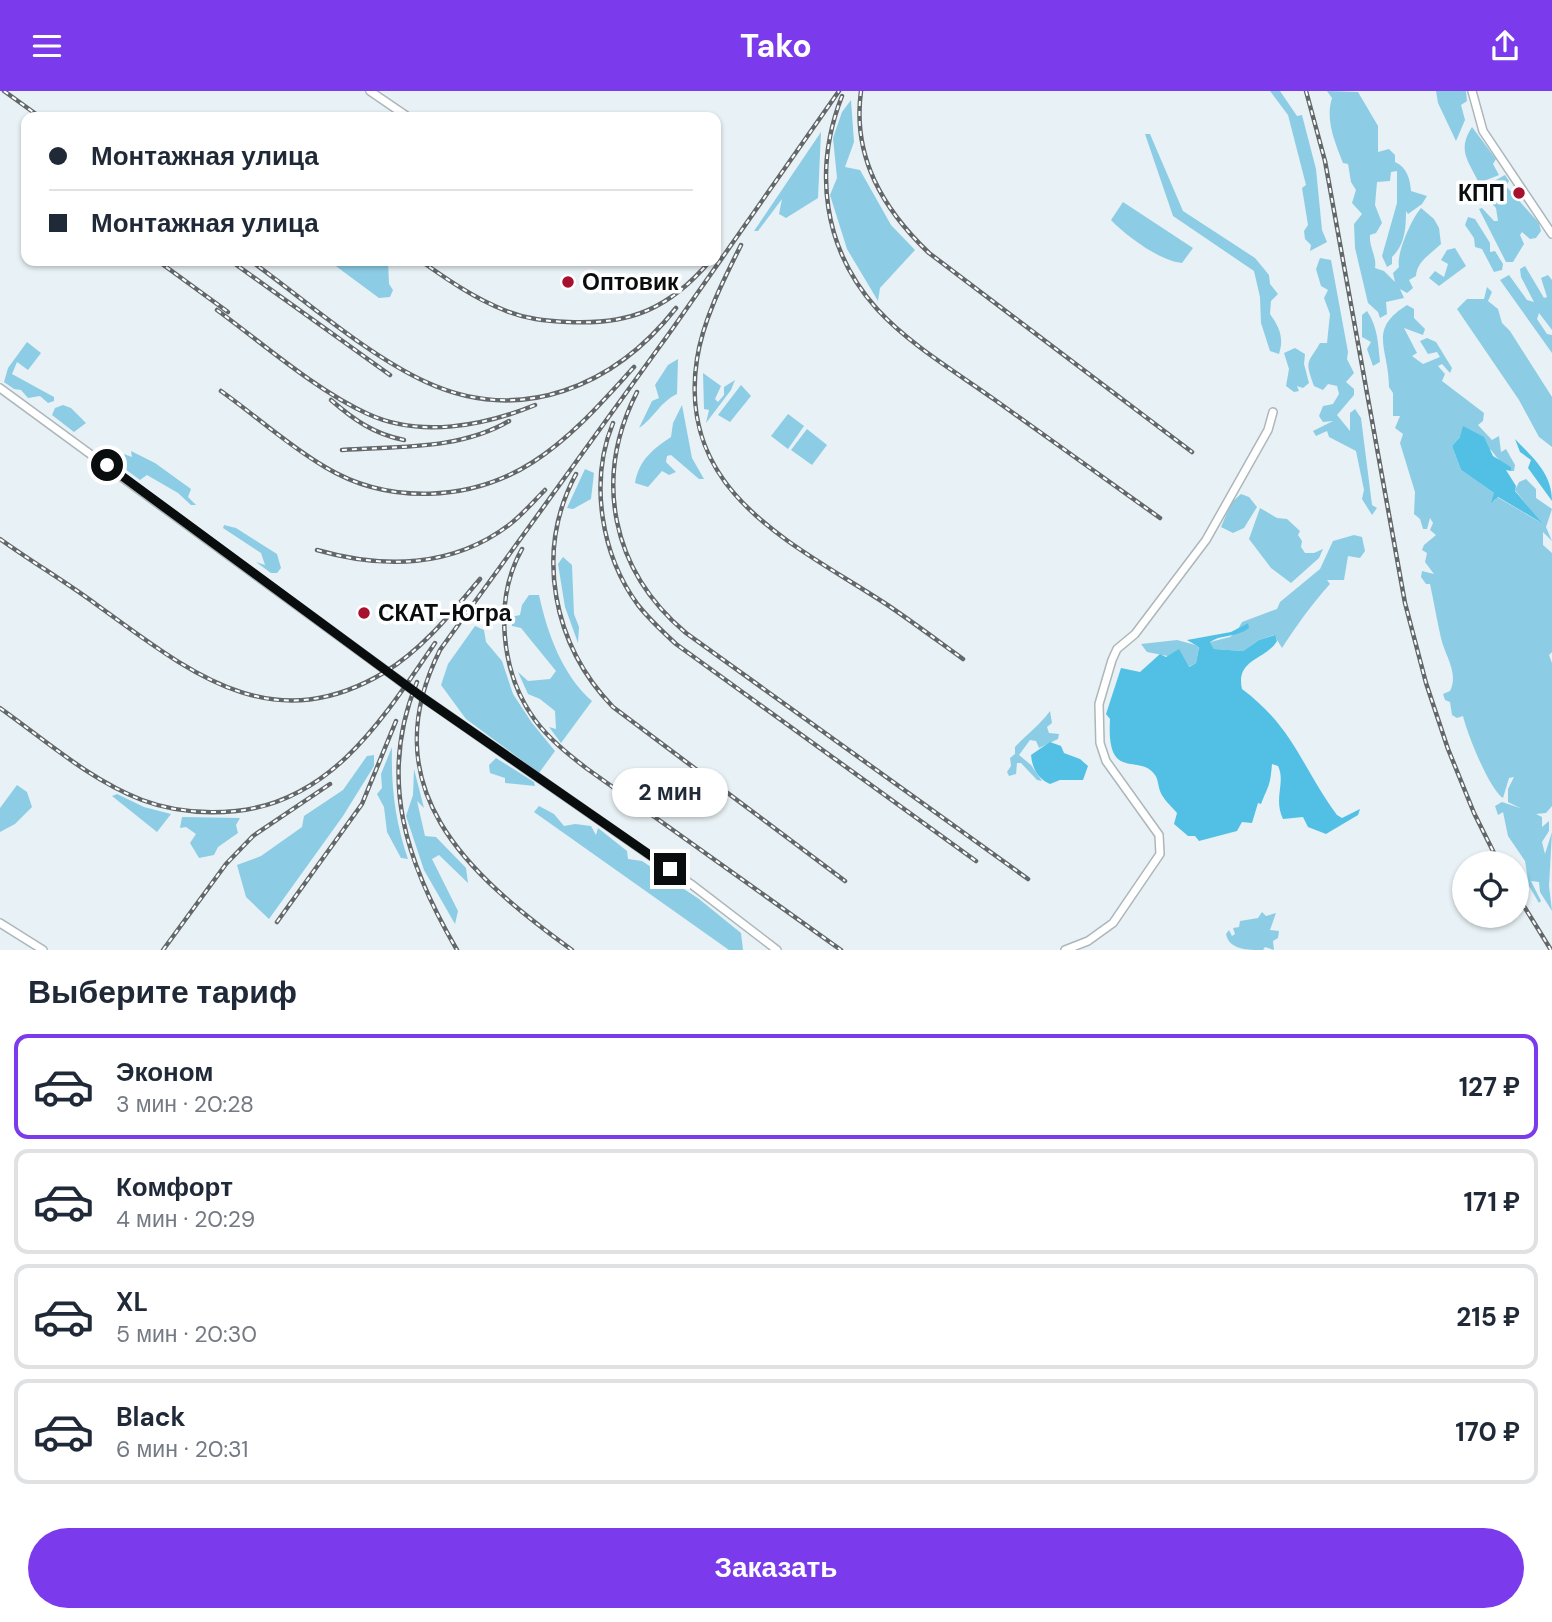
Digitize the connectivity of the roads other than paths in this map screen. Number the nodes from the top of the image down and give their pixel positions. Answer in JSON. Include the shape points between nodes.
{"nodes":[{"id":1,"x":370,"y":91,"type":"edge"},
{"id":2,"x":1472,"y":91,"type":"edge"},
{"id":3,"x":401,"y":112,"type":"edge"},
{"id":4,"x":1552,"y":234,"type":"edge"},
{"id":5,"x":0,"y":388,"type":"edge"},
{"id":6,"x":1273,"y":412,"type":"dead end"},
{"id":7,"x":0,"y":923,"type":"edge"},
{"id":8,"x":43,"y":950,"type":"edge"},
{"id":9,"x":777,"y":950,"type":"edge"},
{"id":10,"x":1065,"y":950,"type":"edge"}],
"edges":[{"from":1,"to":3,"type":"street"},
{"from":2,"to":4,"type":"street","via":[[1483,131]]},
{"from":5,"to":9,"type":"street"},
{"from":6,"to":10,"type":"street","via":[[1268,430],[1206,540],[1112,660],[1100,704],[1100,743],[1106,761],[1159,835],[1160,854],[1113,923]]},
{"from":7,"to":8,"type":"street"}]}
